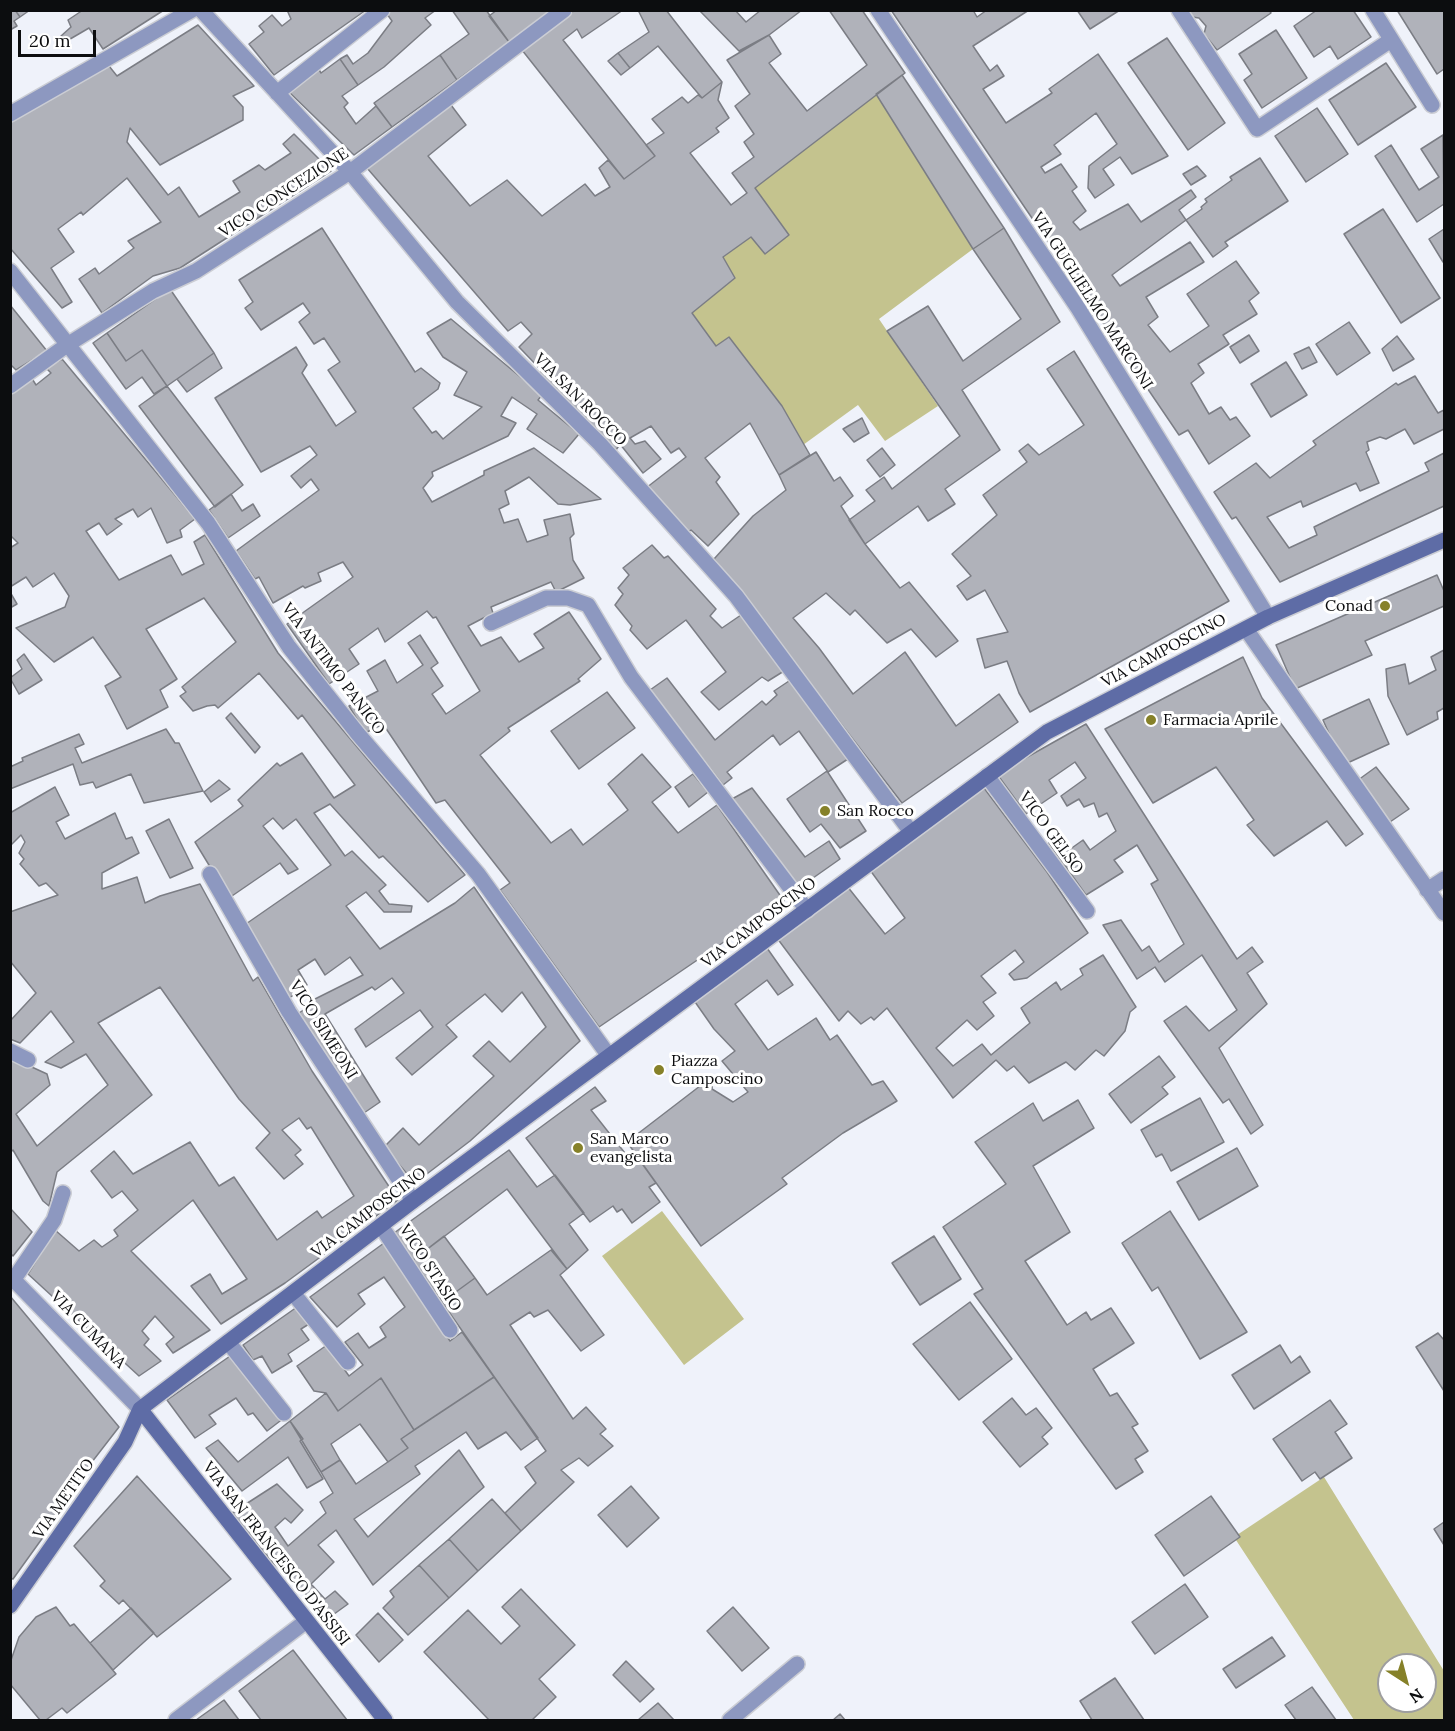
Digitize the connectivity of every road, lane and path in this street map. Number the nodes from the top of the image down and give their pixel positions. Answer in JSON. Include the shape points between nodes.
{"nodes":[{"id":1,"x":192,"y":10,"type":"edge"},
{"id":2,"x":201,"y":10,"type":"edge"},
{"id":3,"x":382,"y":10,"type":"edge"},
{"id":4,"x":564,"y":10,"type":"edge"},
{"id":5,"x":878,"y":10,"type":"edge"},
{"id":6,"x":1179,"y":10,"type":"edge"},
{"id":7,"x":1373,"y":10,"type":"edge"},
{"id":8,"x":1391,"y":40,"type":"junction"},
{"id":9,"x":277,"y":93,"type":"junction"},
{"id":10,"x":1432,"y":105,"type":"dead end"},
{"id":11,"x":10,"y":114,"type":"edge"},
{"id":12,"x":350,"y":172,"type":"junction"},
{"id":13,"x":10,"y":271,"type":"edge"},
{"id":14,"x":67,"y":345,"type":"junction"},
{"id":15,"x":10,"y":386,"type":"edge"},
{"id":16,"x":1444,"y":540,"type":"edge"},
{"id":17,"x":1268,"y":617,"type":"junction"},
{"id":18,"x":491,"y":623,"type":"dead end"},
{"id":19,"x":1246,"y":628,"type":"junction"},
{"id":20,"x":987,"y":776,"type":"junction"},
{"id":21,"x":911,"y":832,"type":"junction"},
{"id":22,"x":210,"y":874,"type":"dead end"},
{"id":23,"x":1444,"y":879,"type":"edge"},
{"id":24,"x":1427,"y":890,"type":"junction"},
{"id":25,"x":807,"y":910,"type":"junction"},
{"id":26,"x":1087,"y":911,"type":"dead end"},
{"id":27,"x":1444,"y":913,"type":"edge"},
{"id":28,"x":10,"y":1051,"type":"edge"},
{"id":29,"x":609,"y":1056,"type":"junction"},
{"id":30,"x":28,"y":1060,"type":"dead end"},
{"id":31,"x":63,"y":1193,"type":"dead end"},
{"id":32,"x":413,"y":1201,"type":"junction"},
{"id":33,"x":381,"y":1226,"type":"junction"},
{"id":34,"x":12,"y":1277,"type":"edge"},
{"id":35,"x":293,"y":1293,"type":"junction"},
{"id":36,"x":450,"y":1330,"type":"dead end"},
{"id":37,"x":228,"y":1342,"type":"junction"},
{"id":38,"x":348,"y":1362,"type":"dead end"},
{"id":39,"x":140,"y":1409,"type":"junction"},
{"id":40,"x":285,"y":1413,"type":"dead end"},
{"id":41,"x":10,"y":1606,"type":"edge"},
{"id":42,"x":305,"y":1622,"type":"junction"},
{"id":43,"x":797,"y":1664,"type":"dead end"},
{"id":44,"x":176,"y":1720,"type":"edge"},
{"id":45,"x":385,"y":1720,"type":"edge"},
{"id":46,"x":730,"y":1720,"type":"edge"}],
"edges":[{"from":1,"to":11,"type":"street"},
{"from":2,"to":9,"type":"street","name":"VIA SAN ROCCO"},
{"from":3,"to":9,"type":"street"},
{"from":4,"to":12,"type":"street","name":"VICO CONCEZIONE"},
{"from":5,"to":17,"type":"street","name":"VIA GUGLIELMO MARCONI","via":[[1078,308]]},
{"from":6,"to":8,"type":"street","via":[[1257,129]]},
{"from":7,"to":8,"type":"street"},
{"from":8,"to":10,"type":"street"},
{"from":9,"to":12,"type":"street","name":"VIA SAN ROCCO"},
{"from":12,"to":14,"type":"street","name":"VICO CONCEZIONE","via":[[196,271],[153,291]]},
{"from":12,"to":21,"type":"street","name":"VIA SAN ROCCO","via":[[457,302],[600,444],[736,596]]},
{"from":13,"to":14,"type":"street","name":"VIA ANTIMO PANICO"},
{"from":14,"to":15,"type":"street","name":"VICO CONCEZIONE"},
{"from":14,"to":29,"type":"street","name":"VIA ANTIMO PANICO","via":[[208,523],[289,647],[478,873]]},
{"from":16,"to":17,"type":"street","name":"VIA CAMPOSCINO"},
{"from":17,"to":19,"type":"street","name":"VIA CAMPOSCINO"},
{"from":18,"to":25,"type":"street","via":[[546,598],[568,598],[588,605],[631,677]]},
{"from":19,"to":20,"type":"street","name":"VIA CAMPOSCINO","via":[[1047,732]]},
{"from":19,"to":24,"type":"street"},
{"from":20,"to":21,"type":"street","name":"VIA CAMPOSCINO"},
{"from":20,"to":26,"type":"street","name":"VICO GELSO"},
{"from":21,"to":25,"type":"street","name":"VIA CAMPOSCINO"},
{"from":22,"to":32,"type":"street","name":"VICO SIMEONI","via":[[289,1012]]},
{"from":23,"to":24,"type":"street"},
{"from":24,"to":27,"type":"street"},
{"from":25,"to":29,"type":"street","name":"VIA CAMPOSCINO"},
{"from":28,"to":30,"type":"street"},
{"from":29,"to":32,"type":"street","name":"VIA CAMPOSCINO"},
{"from":31,"to":34,"type":"street","via":[[54,1220]]},
{"from":32,"to":33,"type":"street","name":"VIA CAMPOSCINO"},
{"from":33,"to":35,"type":"street","name":"VIA CAMPOSCINO"},
{"from":33,"to":36,"type":"street","name":"VICO STASIO"},
{"from":34,"to":39,"type":"street","name":"VIA CUMANA"},
{"from":35,"to":37,"type":"street","name":"VIA CAMPOSCINO"},
{"from":35,"to":38,"type":"street"},
{"from":37,"to":39,"type":"street","name":"VIA CAMPOSCINO"},
{"from":37,"to":40,"type":"street"},
{"from":39,"to":41,"type":"street","name":"VIA METITO","via":[[125,1442]]},
{"from":39,"to":42,"type":"street","name":"VIA SAN FRANCESCO D'ASSISI"},
{"from":42,"to":44,"type":"street"},
{"from":42,"to":45,"type":"street","name":"VIA SAN FRANCESCO D'ASSISI"},
{"from":43,"to":46,"type":"street"}]}
